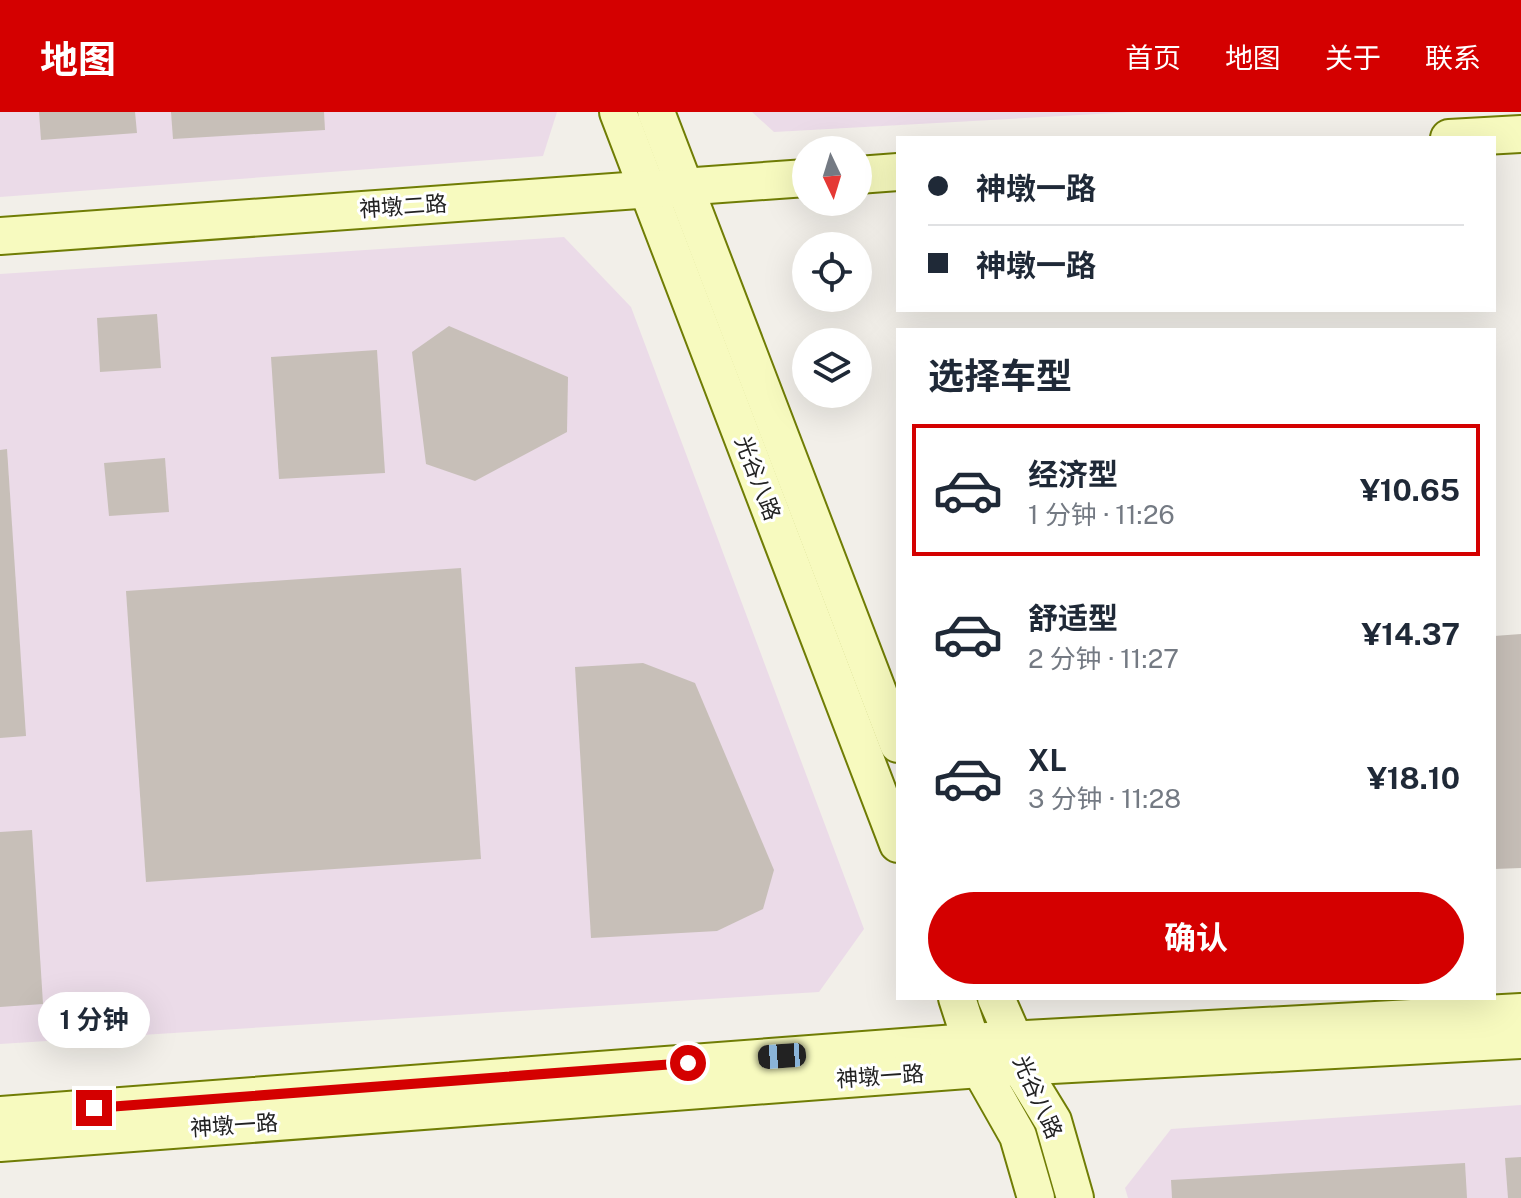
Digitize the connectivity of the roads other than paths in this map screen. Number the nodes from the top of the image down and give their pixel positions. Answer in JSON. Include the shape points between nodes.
{"nodes":[{"id":1,"x":618,"y":112,"type":"edge"},
{"id":2,"x":656,"y":112,"type":"edge"},
{"id":3,"x":1521,"y":134,"type":"edge"},
{"id":4,"x":1485,"y":136,"type":"edge"},
{"id":5,"x":896,"y":172,"type":"edge"},
{"id":6,"x":872,"y":174,"type":"edge"},
{"id":7,"x":792,"y":179,"type":"edge"},
{"id":8,"x":684,"y":185,"type":"junction"},
{"id":9,"x":647,"y":188,"type":"junction"},
{"id":10,"x":0,"y":236,"type":"edge"},
{"id":11,"x":896,"y":739,"type":"edge"},
{"id":12,"x":896,"y":839,"type":"edge"},
{"id":13,"x":958,"y":1000,"type":"edge"},
{"id":14,"x":997,"y":1000,"type":"edge"},
{"id":15,"x":1521,"y":1012,"type":"edge"},
{"id":16,"x":1521,"y":1040,"type":"edge"},
{"id":17,"x":1017,"y":1053,"type":"junction"},
{"id":18,"x":975,"y":1055,"type":"junction"},
{"id":19,"x":0,"y":1115,"type":"edge"},
{"id":20,"x":0,"y":1143,"type":"edge"},
{"id":21,"x":1036,"y":1198,"type":"edge"},
{"id":22,"x":1075,"y":1198,"type":"edge"}],
"edges":[{"from":1,"to":9,"type":"main road","name":"光谷八路"},
{"from":2,"to":8,"type":"main road","name":"光谷八路"},
{"from":3,"to":4,"type":"main road"},
{"from":5,"to":6,"type":"main road"},
{"from":7,"to":8,"type":"main road","name":"神墩二路"},
{"from":8,"to":9,"type":"main road","name":"神墩二路"},
{"from":8,"to":11,"type":"main road","name":"光谷八路"},
{"from":9,"to":10,"type":"main road","name":"神墩二路"},
{"from":9,"to":12,"type":"main road","name":"光谷八路"},
{"from":13,"to":18,"type":"main road","name":"光谷八路"},
{"from":14,"to":17,"type":"main road","name":"光谷八路"},
{"from":15,"to":17,"type":"main road","name":"神墩一路"},
{"from":16,"to":17,"type":"main road","name":"神墩一路"},
{"from":17,"to":18,"type":"main road","name":"神墩一路"},
{"from":17,"to":22,"type":"main road","name":"光谷八路","via":[[1053,1121]]},
{"from":18,"to":19,"type":"main road","name":"神墩一路"},
{"from":18,"to":20,"type":"main road","name":"神墩一路"},
{"from":18,"to":21,"type":"main road","name":"光谷八路","via":[[1018,1136]]}]}
